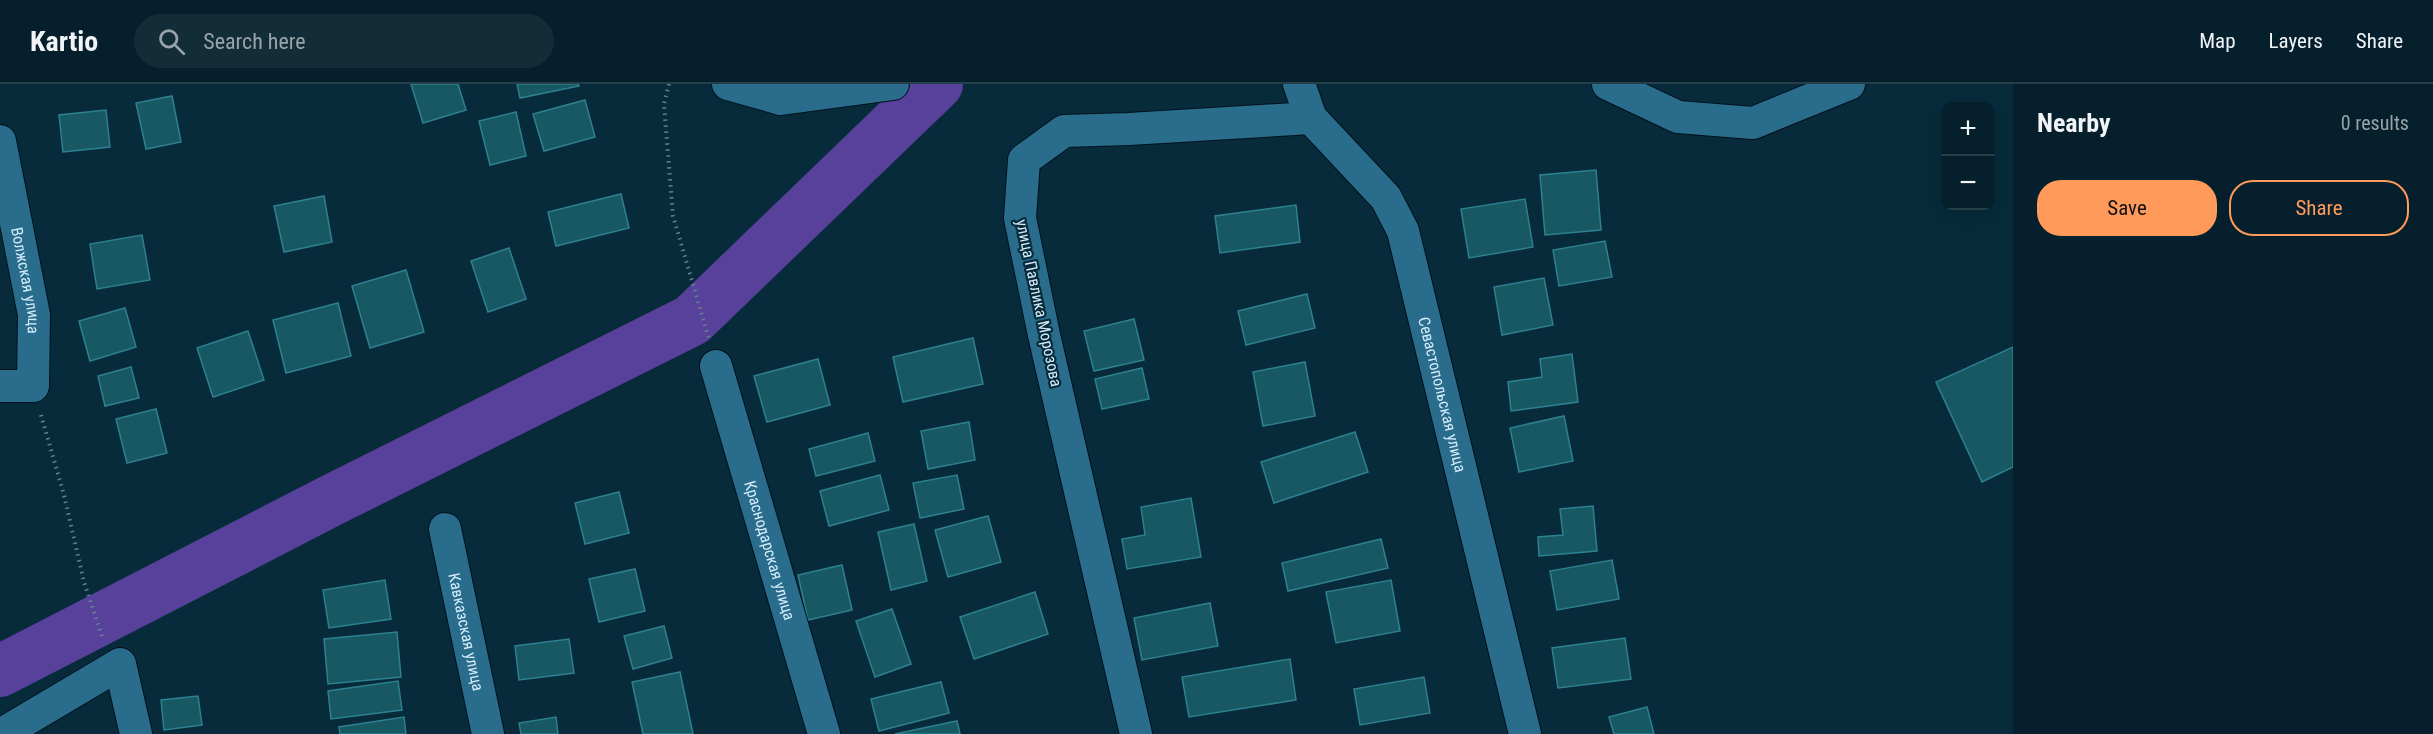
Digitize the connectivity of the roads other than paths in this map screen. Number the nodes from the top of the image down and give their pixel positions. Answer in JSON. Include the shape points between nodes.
{"nodes":[{"id":1,"x":728,"y":84,"type":"edge"},
{"id":2,"x":893,"y":84,"type":"edge"},
{"id":3,"x":1299,"y":84,"type":"edge"},
{"id":4,"x":1608,"y":84,"type":"edge"},
{"id":5,"x":1849,"y":84,"type":"edge"},
{"id":6,"x":1311,"y":118,"type":"junction"},
{"id":7,"x":0,"y":141,"type":"edge"},
{"id":8,"x":716,"y":366,"type":"dead end"},
{"id":9,"x":0,"y":386,"type":"edge"},
{"id":10,"x":445,"y":529,"type":"dead end"},
{"id":11,"x":2,"y":734,"type":"edge"},
{"id":12,"x":136,"y":734,"type":"edge"},
{"id":13,"x":488,"y":734,"type":"edge"},
{"id":14,"x":824,"y":734,"type":"edge"},
{"id":15,"x":1136,"y":734,"type":"edge"},
{"id":16,"x":1525,"y":734,"type":"edge"}],
"edges":[{"from":1,"to":2,"type":"street","via":[[781,99]]},
{"from":3,"to":6,"type":"street","name":"Севастопольская улица"},
{"from":4,"to":5,"type":"street","via":[[1678,117],[1753,123]]},
{"from":6,"to":15,"type":"street","name":"улица Павлика Морозова","via":[[1064,131],[1024,160],[1020,218]]},
{"from":6,"to":16,"type":"street","name":"Севастопольская улица","via":[[1386,198],[1403,231]]},
{"from":7,"to":9,"type":"street","name":"Волжская улица","via":[[34,315],[33,386]]},
{"from":8,"to":14,"type":"street","name":"Краснодарская улица"},
{"from":10,"to":13,"type":"street","name":"Кавказская улица"},
{"from":11,"to":12,"type":"street","via":[[112,654]]}]}
